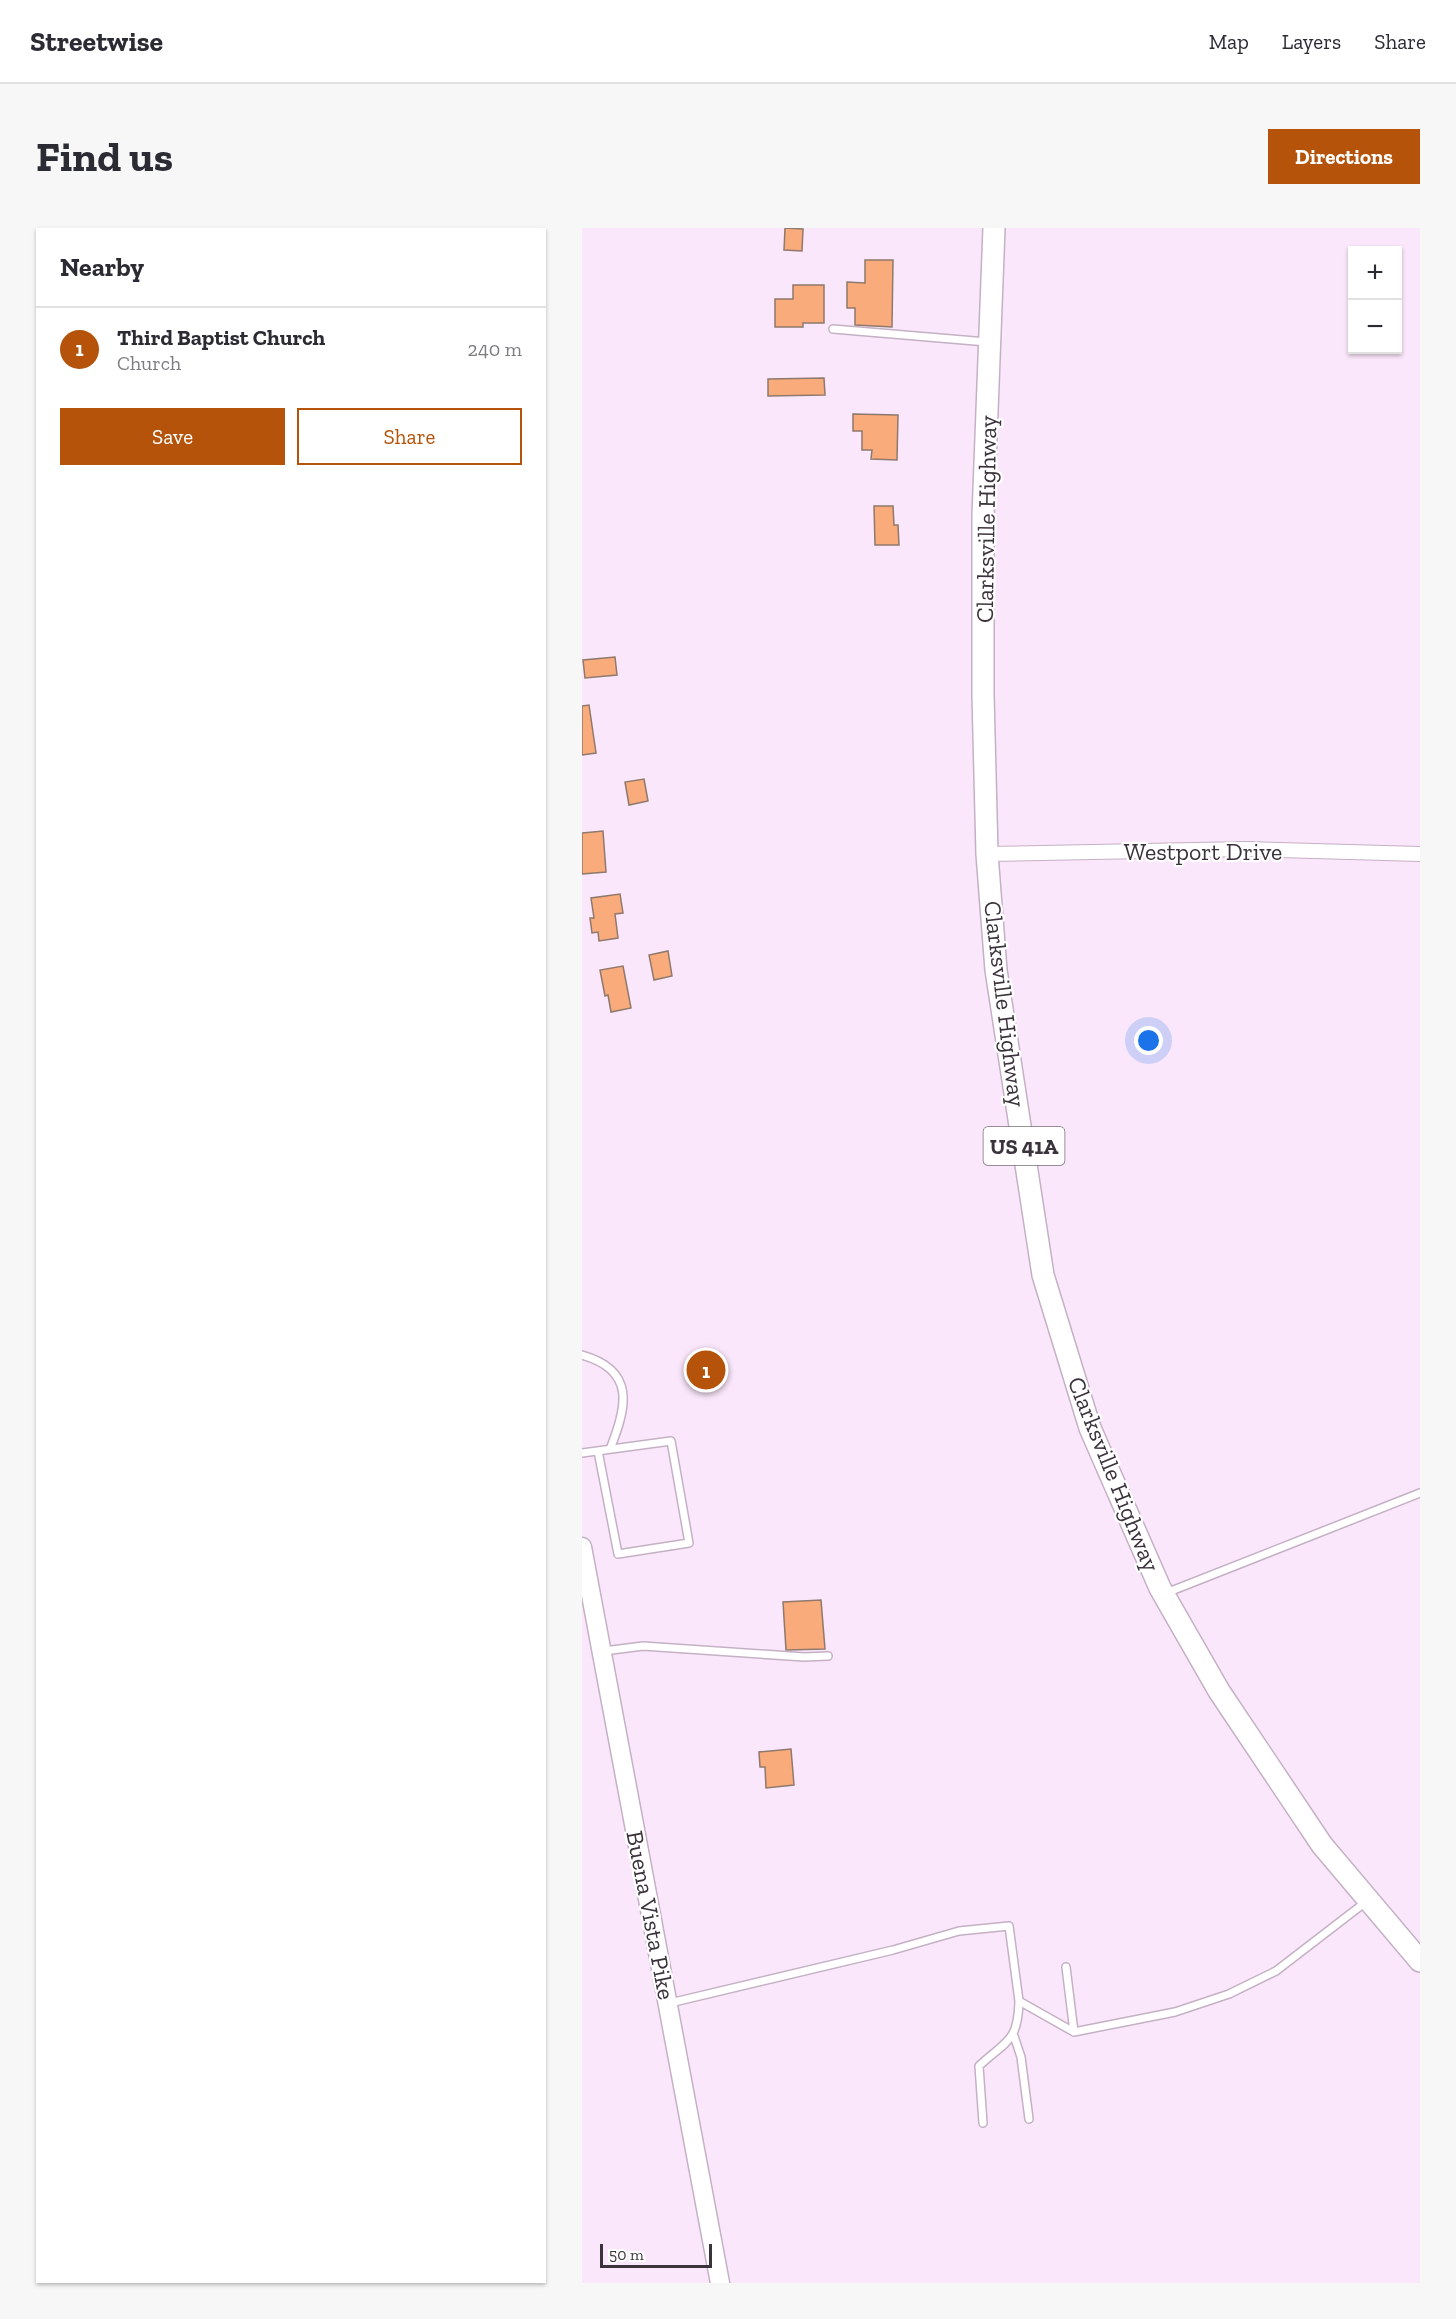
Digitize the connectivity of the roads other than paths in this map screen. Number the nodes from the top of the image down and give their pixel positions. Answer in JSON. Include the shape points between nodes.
{"nodes":[{"id":1,"x":994,"y":228,"type":"edge"},
{"id":2,"x":832,"y":329,"type":"dead end"},
{"id":3,"x":989,"y":342,"type":"junction"},
{"id":4,"x":987,"y":854,"type":"junction"},
{"id":5,"x":1420,"y":854,"type":"edge"},
{"id":6,"x":582,"y":1355,"type":"edge"},
{"id":7,"x":610,"y":1449,"type":"junction"},
{"id":8,"x":598,"y":1451,"type":"junction"},
{"id":9,"x":582,"y":1453,"type":"edge"},
{"id":10,"x":1420,"y":1493,"type":"edge"},
{"id":11,"x":582,"y":1547,"type":"edge"},
{"id":12,"x":1164,"y":1594,"type":"junction"},
{"id":13,"x":602,"y":1652,"type":"junction"},
{"id":14,"x":828,"y":1656,"type":"dead end"},
{"id":15,"x":1368,"y":1900,"type":"junction"},
{"id":16,"x":1420,"y":1961,"type":"edge"},
{"id":17,"x":1066,"y":1967,"type":"dead end"},
{"id":18,"x":1019,"y":2001,"type":"junction"},
{"id":19,"x":668,"y":2003,"type":"junction"},
{"id":20,"x":1074,"y":2032,"type":"junction"},
{"id":21,"x":1014,"y":2036,"type":"junction"},
{"id":22,"x":1029,"y":2119,"type":"dead end"},
{"id":23,"x":983,"y":2123,"type":"dead end"},
{"id":24,"x":720,"y":2283,"type":"edge"}],
"edges":[{"from":1,"to":3,"type":"main road","name":"Clarksville Highway","number":"US 41A"},
{"from":2,"to":3,"type":"lane"},
{"from":3,"to":4,"type":"main road","name":"Clarksville Highway","number":"US 41A","via":[[983,516]]},
{"from":4,"to":5,"type":"street","name":"Westport Drive","via":[[1247,849]]},
{"from":4,"to":12,"type":"main road","name":"Clarksville Highway","number":"US 41A","via":[[996,970],[1042,1275],[1090,1428]]},
{"from":6,"to":7,"type":"lane","via":[[610,1367],[622,1386],[622,1412]]},
{"from":7,"to":8,"type":"lane"},
{"from":7,"to":8,"type":"lane","via":[[671,1441],[688,1543],[618,1554]]},
{"from":8,"to":9,"type":"lane"},
{"from":10,"to":12,"type":"lane"},
{"from":11,"to":13,"type":"main road","name":"Buena Vista Pike"},
{"from":12,"to":15,"type":"main road","name":"Clarksville Highway","number":"US 41A","via":[[1219,1691],[1322,1845]]},
{"from":13,"to":14,"type":"lane","via":[[643,1646]]},
{"from":13,"to":19,"type":"main road","name":"Buena Vista Pike"},
{"from":15,"to":16,"type":"main road","name":"Clarksville Highway","number":"US 41A"},
{"from":15,"to":20,"type":"lane","via":[[1276,1971],[1229,1995],[1175,2012]]},
{"from":17,"to":20,"type":"lane"},
{"from":18,"to":19,"type":"lane","via":[[1009,1926],[959,1931]]},
{"from":18,"to":20,"type":"lane"},
{"from":18,"to":21,"type":"lane"},
{"from":19,"to":24,"type":"main road","name":"Buena Vista Pike"},
{"from":21,"to":22,"type":"lane","via":[[1021,2057]]},
{"from":21,"to":23,"type":"lane","via":[[979,2066]]}]}
